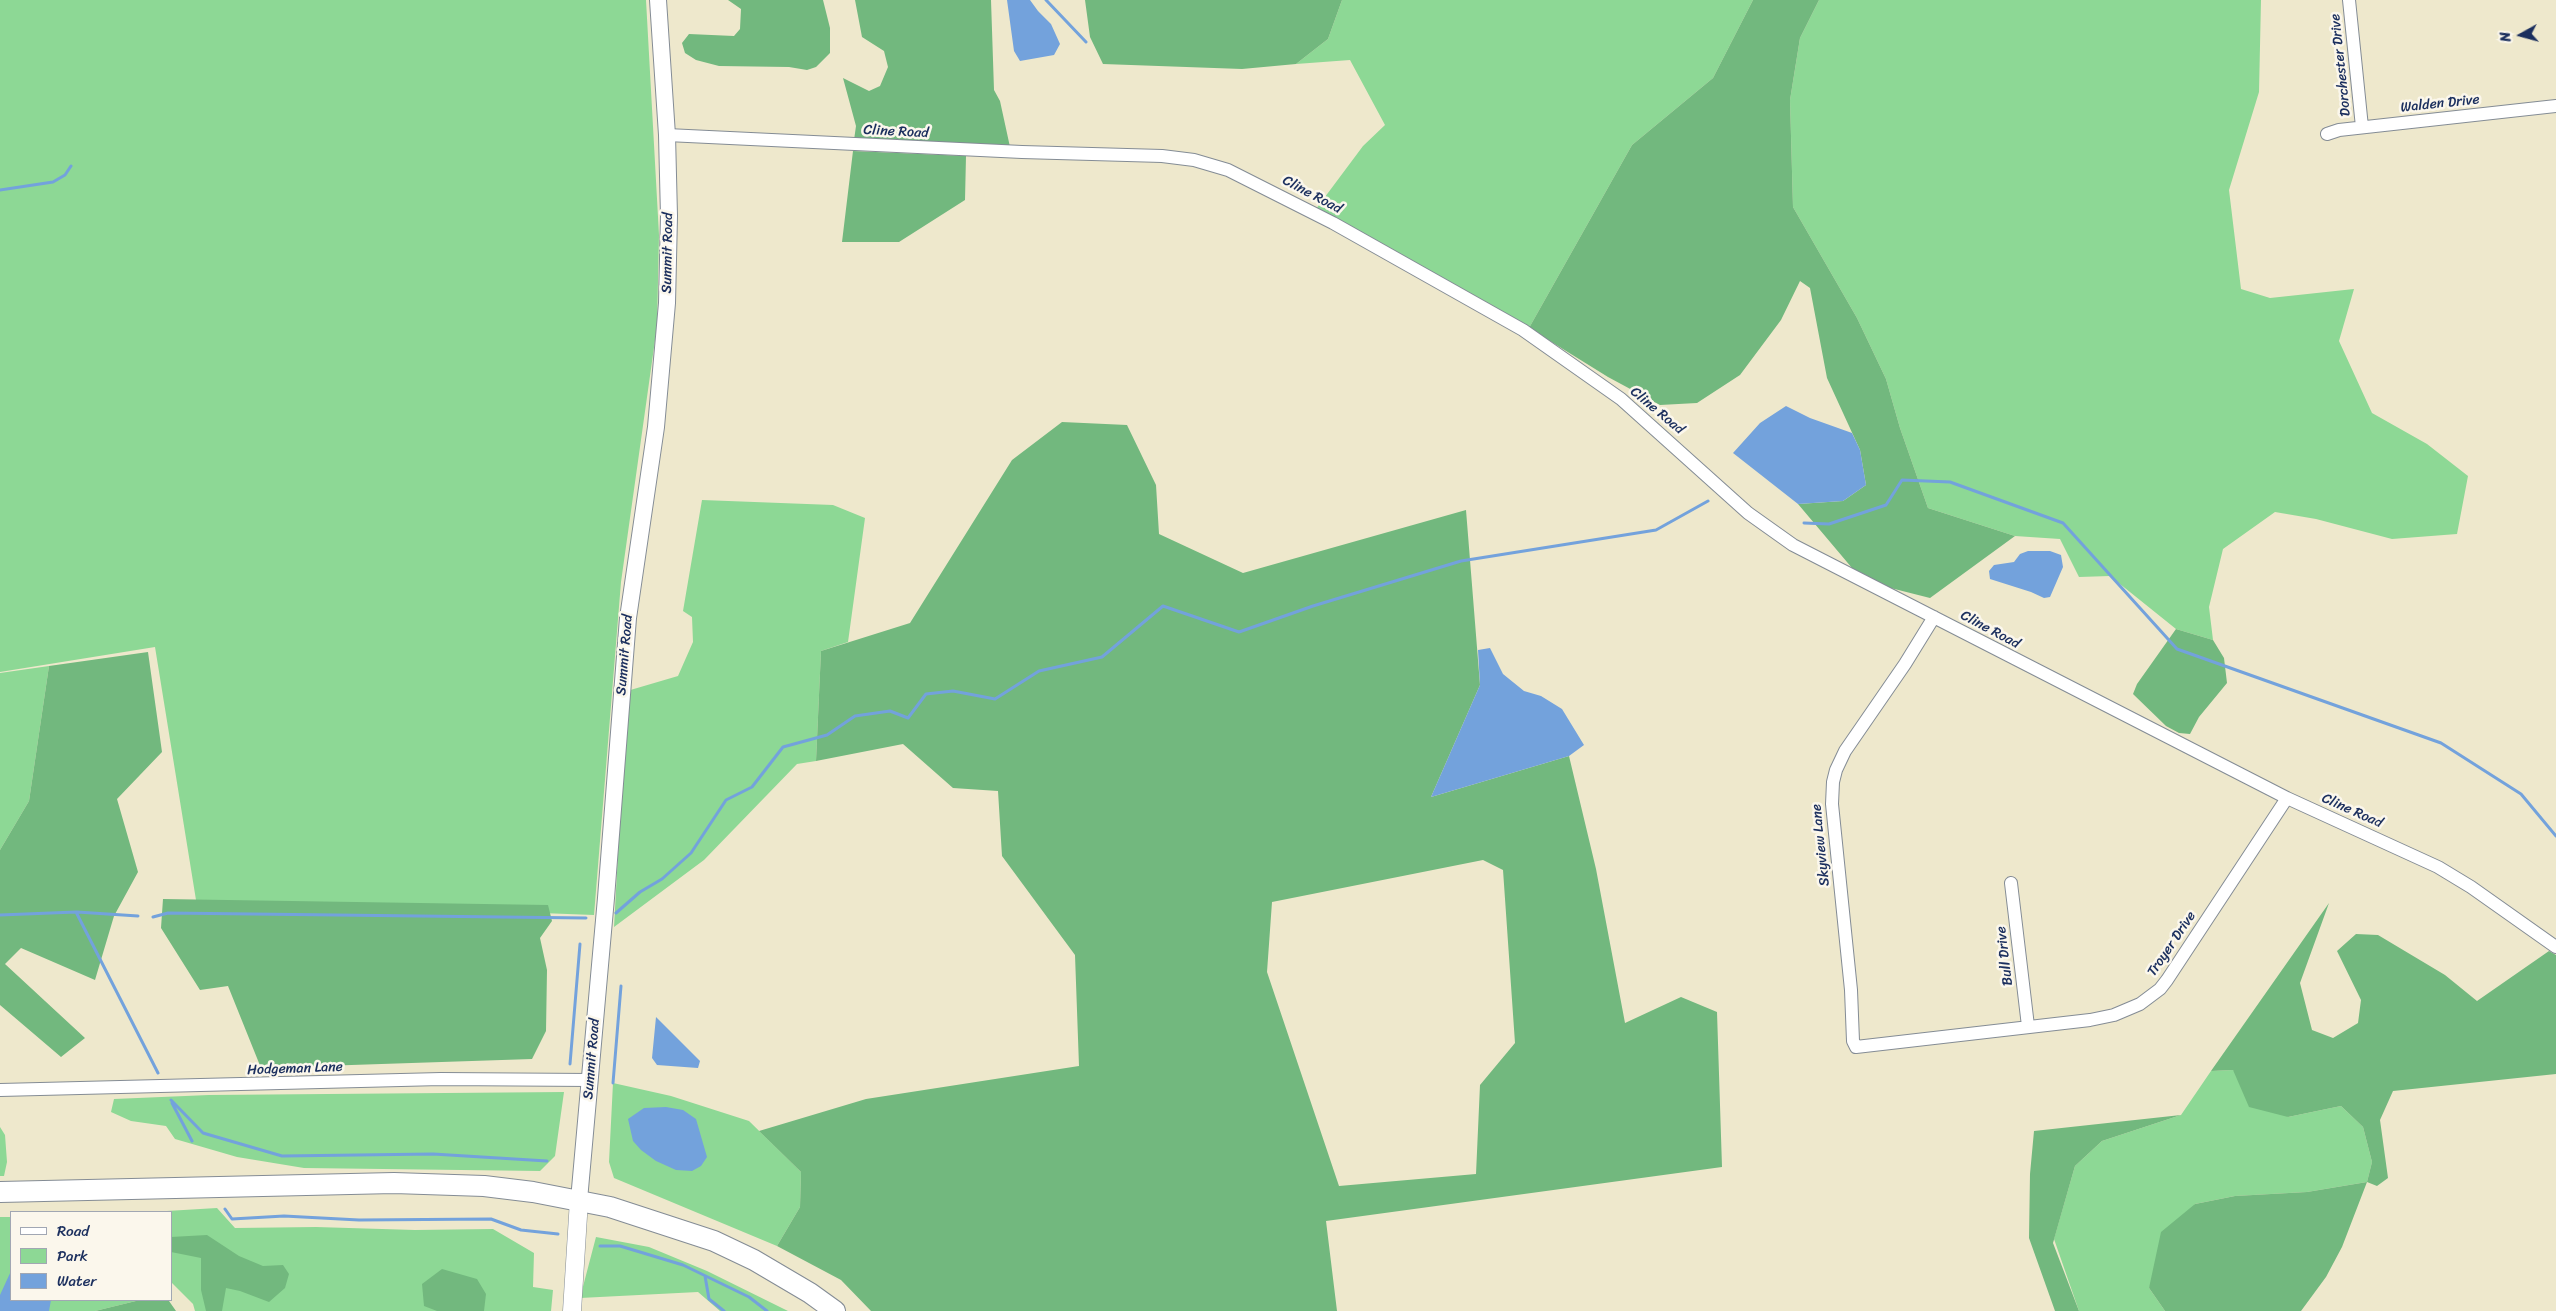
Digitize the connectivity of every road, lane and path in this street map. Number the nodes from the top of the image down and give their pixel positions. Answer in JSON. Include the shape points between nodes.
{"nodes":[{"id":1,"x":658,"y":0,"type":"edge"},
{"id":2,"x":2349,"y":0,"type":"edge"},
{"id":3,"x":2556,"y":106,"type":"edge"},
{"id":4,"x":2362,"y":127,"type":"junction"},
{"id":5,"x":2327,"y":134,"type":"dead end"},
{"id":6,"x":666,"y":136,"type":"junction"},
{"id":7,"x":1934,"y":617,"type":"junction"},
{"id":8,"x":2287,"y":798,"type":"junction"},
{"id":9,"x":2011,"y":883,"type":"dead end"},
{"id":10,"x":2556,"y":947,"type":"edge"},
{"id":11,"x":2028,"y":1026,"type":"junction"},
{"id":12,"x":1907,"y":1040,"type":"joint"},
{"id":13,"x":591,"y":1080,"type":"junction"},
{"id":14,"x":0,"y":1090,"type":"edge"},
{"id":15,"x":0,"y":1192,"type":"edge"},
{"id":16,"x":579,"y":1200,"type":"junction"},
{"id":17,"x":572,"y":1311,"type":"edge"},
{"id":18,"x":835,"y":1311,"type":"edge"}],
"edges":[{"from":1,"to":6,"type":"street","name":"Summit Road"},
{"from":2,"to":4,"type":"street","name":"Dorchester Drive"},
{"from":3,"to":4,"type":"street","name":"Walden Drive"},
{"from":4,"to":5,"type":"street","name":"Walden Drive"},
{"from":6,"to":7,"type":"street","name":"Cline Road","via":[[1162,156],[1194,160],[1228,170],[1333,223],[1523,330],[1621,399],[1742,508],[1785,540]]},
{"from":6,"to":13,"type":"street","name":"Summit Road","via":[[669,263],[663,369],[628,618]]},
{"from":7,"to":8,"type":"street","name":"Cline Road"},
{"from":7,"to":12,"type":"street","name":"Skyview Lane","via":[[1845,751],[1836,770],[1832,792],[1853,1041],[1856,1047],[1862,1048]]},
{"from":8,"to":10,"type":"street","name":"Cline Road","via":[[2438,867]]},
{"from":8,"to":11,"type":"street","name":"Troyer Drive","via":[[2160,989],[2140,1004],[2114,1015]]},
{"from":9,"to":11,"type":"street","name":"Bull Drive"},
{"from":11,"to":12,"type":"street","name":"Troyer Drive"},
{"from":13,"to":14,"type":"street","name":"Hodgeman Lane","via":[[440,1079]]},
{"from":13,"to":16,"type":"street","name":"Summit Road"},
{"from":15,"to":16,"type":"main road","via":[[394,1183],[484,1186]]},
{"from":16,"to":17,"type":"main road","name":"Summit Road"},
{"from":16,"to":18,"type":"main road","via":[[646,1217],[714,1242],[754,1260]]}]}
